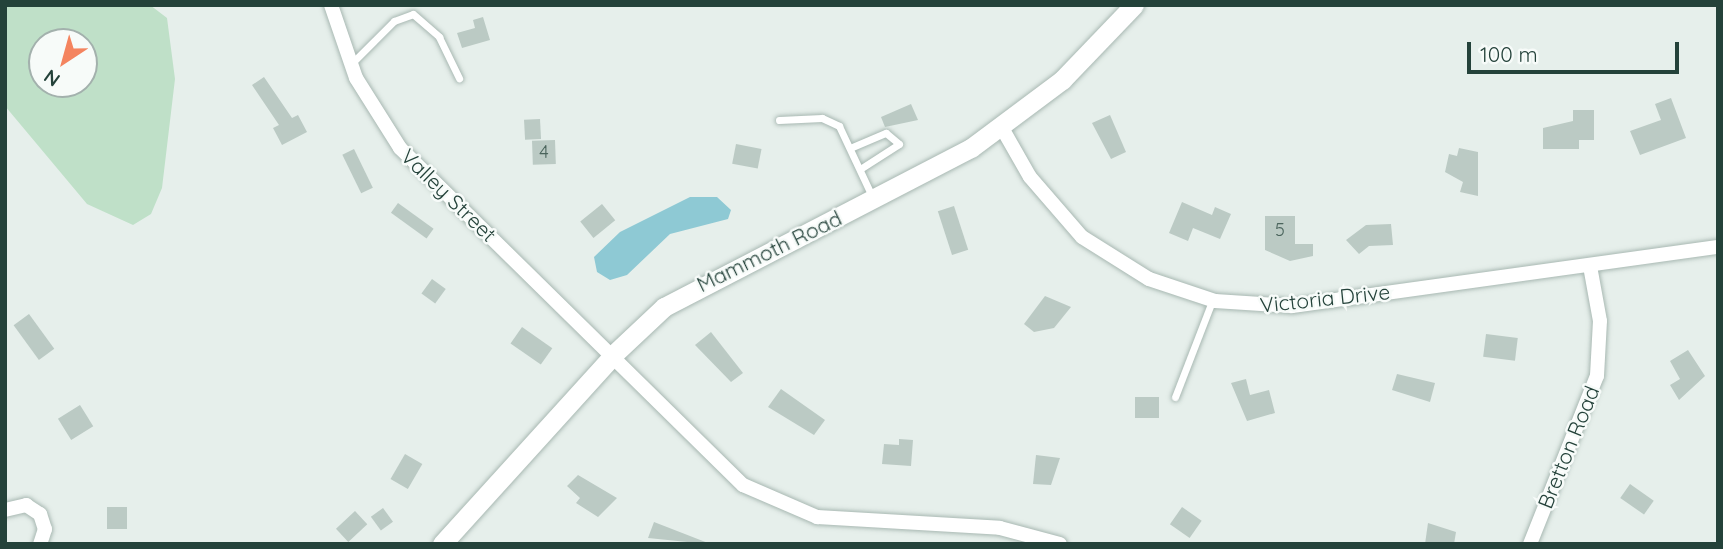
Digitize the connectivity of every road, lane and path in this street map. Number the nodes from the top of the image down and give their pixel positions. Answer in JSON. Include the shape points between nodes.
{"nodes":[{"id":1,"x":331,"y":5,"type":"edge"},
{"id":2,"x":1134,"y":5,"type":"edge"},
{"id":3,"x":351,"y":65,"type":"junction"},
{"id":4,"x":459,"y":78,"type":"dead end"},
{"id":5,"x":779,"y":120,"type":"dead end"},
{"id":6,"x":1002,"y":128,"type":"junction"},
{"id":7,"x":850,"y":148,"type":"junction"},
{"id":8,"x":860,"y":169,"type":"junction"},
{"id":9,"x":873,"y":200,"type":"junction"},
{"id":10,"x":1718,"y":247,"type":"edge"},
{"id":11,"x":1590,"y":265,"type":"junction"},
{"id":12,"x":1212,"y":301,"type":"junction"},
{"id":13,"x":614,"y":354,"type":"junction"},
{"id":14,"x":1175,"y":397,"type":"dead end"},
{"id":15,"x":7,"y":505,"type":"edge"},
{"id":16,"x":40,"y":544,"type":"edge"},
{"id":17,"x":442,"y":544,"type":"edge"},
{"id":18,"x":1060,"y":544,"type":"edge"},
{"id":19,"x":1530,"y":544,"type":"edge"}],
"edges":[{"from":1,"to":3,"type":"street","name":"Valley Street"},
{"from":2,"to":6,"type":"main road","name":"Mammoth Road","via":[[1080,64]]},
{"from":3,"to":4,"type":"lane","via":[[394,21],[413,14],[439,37]]},
{"from":3,"to":13,"type":"street","name":"Valley Street","via":[[379,122],[400,148]]},
{"from":5,"to":7,"type":"lane","via":[[830,120]]},
{"from":6,"to":9,"type":"main road","name":"Mammoth Road"},
{"from":6,"to":12,"type":"street","name":"Victoria Drive","via":[[1038,188],[1082,237],[1149,279]]},
{"from":7,"to":8,"type":"lane"},
{"from":7,"to":8,"type":"lane","via":[[886,133],[899,144]]},
{"from":8,"to":9,"type":"lane"},
{"from":9,"to":13,"type":"main road","name":"Mammoth Road","via":[[693,288]]},
{"from":10,"to":11,"type":"street","name":"Victoria Drive"},
{"from":11,"to":12,"type":"street","name":"Victoria Drive","via":[[1292,306]]},
{"from":11,"to":19,"type":"street","name":"Bretton Road","via":[[1600,321],[1597,376]]},
{"from":12,"to":14,"type":"lane"},
{"from":13,"to":17,"type":"main road","name":"Mammoth Road"},
{"from":13,"to":18,"type":"street","name":"Valley Street","via":[[705,452],[767,500],[817,517],[1000,528]]},
{"from":15,"to":16,"type":"street","via":[[26,505],[40,514],[45,529]]}]}
